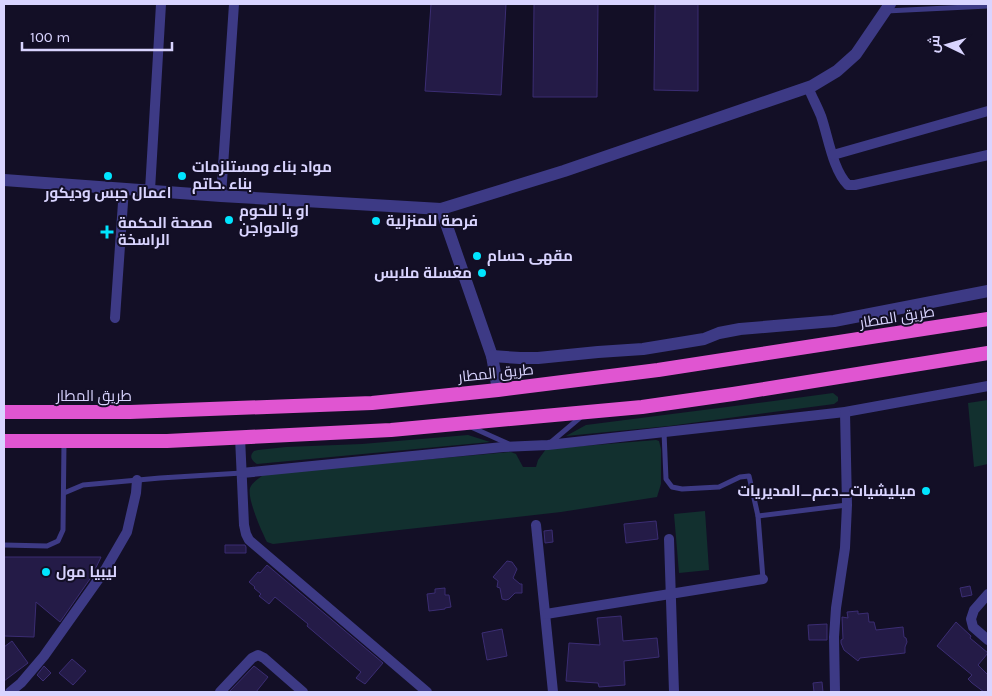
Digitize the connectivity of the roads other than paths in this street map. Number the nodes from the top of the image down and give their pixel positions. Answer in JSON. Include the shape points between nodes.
{"nodes":[{"id":1,"x":160,"y":4,"type":"edge"},
{"id":2,"x":234,"y":4,"type":"edge"},
{"id":3,"x":988,"y":6,"type":"edge"},
{"id":4,"x":888,"y":8,"type":"edge"},
{"id":5,"x":808,"y":87,"type":"junction"},
{"id":6,"x":988,"y":111,"type":"edge"},
{"id":7,"x":988,"y":154,"type":"edge"},
{"id":8,"x":833,"y":155,"type":"junction"},
{"id":9,"x":4,"y":180,"type":"edge"},
{"id":10,"x":124,"y":188,"type":"junction"},
{"id":11,"x":150,"y":190,"type":"junction"},
{"id":12,"x":221,"y":196,"type":"junction"},
{"id":13,"x":441,"y":209,"type":"junction"},
{"id":14,"x":988,"y":291,"type":"edge"},
{"id":15,"x":115,"y":318,"type":"dead end"},
{"id":16,"x":988,"y":319,"type":"edge"},
{"id":17,"x":988,"y":353,"type":"edge"},
{"id":18,"x":492,"y":356,"type":"junction"},
{"id":19,"x":988,"y":386,"type":"edge"},
{"id":20,"x":498,"y":390,"type":"junction"},
{"id":21,"x":4,"y":412,"type":"edge"},
{"id":22,"x":586,"y":412,"type":"junction"},
{"id":23,"x":845,"y":412,"type":"junction"},
{"id":24,"x":464,"y":423,"type":"junction"},
{"id":25,"x":664,"y":432,"type":"junction"},
{"id":26,"x":240,"y":437,"type":"junction"},
{"id":27,"x":4,"y":441,"type":"edge"},
{"id":28,"x":64,"y":441,"type":"junction"},
{"id":29,"x":548,"y":445,"type":"junction"},
{"id":30,"x":516,"y":447,"type":"junction"},
{"id":31,"x":242,"y":473,"type":"junction"},
{"id":32,"x":137,"y":480,"type":"junction"},
{"id":33,"x":64,"y":493,"type":"junction"},
{"id":34,"x":847,"y":505,"type":"junction"},
{"id":35,"x":758,"y":516,"type":"junction"},
{"id":36,"x":536,"y":525,"type":"dead end"},
{"id":37,"x":669,"y":538,"type":"dead end"},
{"id":38,"x":4,"y":545,"type":"edge"},
{"id":39,"x":763,"y":579,"type":"joint"},
{"id":40,"x":988,"y":594,"type":"edge"},
{"id":41,"x":670,"y":595,"type":"junction"},
{"id":42,"x":546,"y":614,"type":"junction"},
{"id":43,"x":988,"y":640,"type":"edge"},
{"id":44,"x":10,"y":692,"type":"edge"},
{"id":45,"x":220,"y":692,"type":"edge"},
{"id":46,"x":303,"y":692,"type":"edge"},
{"id":47,"x":427,"y":692,"type":"edge"},
{"id":48,"x":553,"y":692,"type":"edge"},
{"id":49,"x":674,"y":692,"type":"edge"},
{"id":50,"x":835,"y":692,"type":"edge"}],
"edges":[{"from":1,"to":11,"type":"street"},
{"from":2,"to":12,"type":"street"},
{"from":3,"to":4,"type":"lane"},
{"from":4,"to":5,"type":"street","via":[[856,54],[836,71]]},
{"from":5,"to":8,"type":"street"},
{"from":5,"to":13,"type":"street","via":[[564,171]]},
{"from":6,"to":8,"type":"street"},
{"from":7,"to":8,"type":"street","via":[[856,185],[848,185],[843,180]]},
{"from":9,"to":10,"type":"street"},
{"from":10,"to":11,"type":"street"},
{"from":10,"to":15,"type":"street"},
{"from":11,"to":12,"type":"street"},
{"from":12,"to":13,"type":"street"},
{"from":13,"to":18,"type":"street"},
{"from":14,"to":18,"type":"street","via":[[834,321],[740,328],[704,339],[643,349],[538,358]]},
{"from":16,"to":20,"type":"highway","name":"طريق المطار","via":[[658,370]]},
{"from":17,"to":22,"type":"highway","via":[[732,394]]},
{"from":18,"to":20,"type":"street"},
{"from":19,"to":23,"type":"street"},
{"from":20,"to":21,"type":"highway","name":"طريق المطار","via":[[362,404],[130,412]]},
{"from":22,"to":24,"type":"highway"},
{"from":22,"to":29,"type":"lane"},
{"from":23,"to":25,"type":"street"},
{"from":23,"to":34,"type":"street"},
{"from":24,"to":26,"type":"highway"},
{"from":24,"to":30,"type":"lane"},
{"from":25,"to":29,"type":"street"},
{"from":25,"to":35,"type":"lane","via":[[666,479],[672,487],[719,487],[749,476]]},
{"from":26,"to":28,"type":"highway"},
{"from":26,"to":31,"type":"street"},
{"from":27,"to":28,"type":"highway"},
{"from":28,"to":33,"type":"lane"},
{"from":29,"to":30,"type":"street"},
{"from":30,"to":31,"type":"street"},
{"from":31,"to":32,"type":"lane"},
{"from":31,"to":47,"type":"street","via":[[244,525],[250,540]]},
{"from":32,"to":33,"type":"lane","via":[[83,485]]},
{"from":32,"to":44,"type":"street","via":[[127,532],[105,570],[44,656]]},
{"from":33,"to":38,"type":"lane","via":[[63,530],[58,540],[47,546]]},
{"from":34,"to":35,"type":"lane"},
{"from":34,"to":50,"type":"street","via":[[834,637]]},
{"from":35,"to":39,"type":"lane"},
{"from":36,"to":42,"type":"street"},
{"from":37,"to":41,"type":"street"},
{"from":39,"to":41,"type":"street"},
{"from":40,"to":43,"type":"street","via":[[970,619]]},
{"from":41,"to":42,"type":"street"},
{"from":41,"to":49,"type":"street"},
{"from":42,"to":48,"type":"street"},
{"from":45,"to":46,"type":"street","via":[[258,655]]}]}
